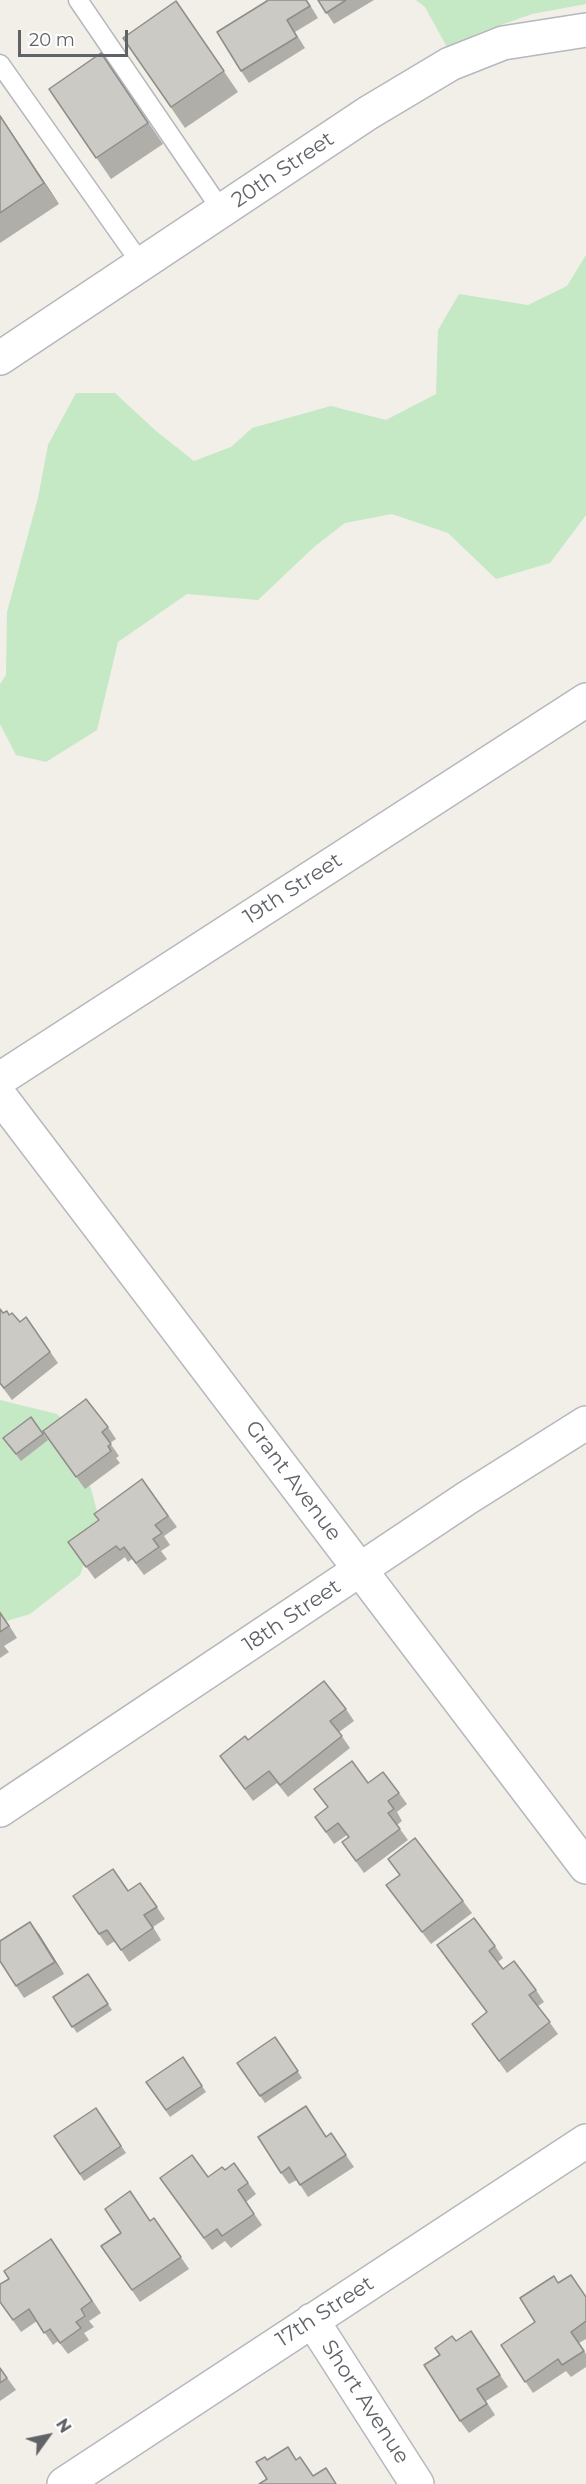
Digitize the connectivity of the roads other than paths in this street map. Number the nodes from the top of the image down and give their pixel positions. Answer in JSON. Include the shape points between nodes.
{"nodes":[{"id":1,"x":78,"y":0,"type":"edge"},
{"id":2,"x":586,"y":30,"type":"edge"},
{"id":3,"x":0,"y":64,"type":"edge"},
{"id":4,"x":222,"y":211,"type":"junction"},
{"id":5,"x":142,"y":265,"type":"junction"},
{"id":6,"x":0,"y":358,"type":"edge"},
{"id":7,"x":586,"y":700,"type":"edge"},
{"id":8,"x":0,"y":1079,"type":"edge"},
{"id":9,"x":0,"y":1096,"type":"edge"},
{"id":10,"x":586,"y":1423,"type":"edge"},
{"id":11,"x":360,"y":1570,"type":"junction"},
{"id":12,"x":0,"y":1810,"type":"edge"},
{"id":13,"x":586,"y":1867,"type":"edge"},
{"id":14,"x":586,"y":2140,"type":"edge"},
{"id":15,"x":312,"y":2320,"type":"junction"},
{"id":16,"x":64,"y":2484,"type":"edge"},
{"id":17,"x":417,"y":2484,"type":"edge"}],
"edges":[{"from":1,"to":4,"type":"lane"},
{"from":2,"to":4,"type":"street","name":"20th Street","via":[[503,43],[450,64],[377,107]]},
{"from":3,"to":5,"type":"lane"},
{"from":4,"to":5,"type":"street","name":"20th Street"},
{"from":5,"to":6,"type":"street","name":"20th Street"},
{"from":7,"to":8,"type":"street","name":"19th Street"},
{"from":9,"to":11,"type":"street","name":"Grant Avenue"},
{"from":10,"to":11,"type":"street","name":"18th Street"},
{"from":11,"to":12,"type":"street","name":"18th Street"},
{"from":11,"to":13,"type":"street","name":"Grant Avenue"},
{"from":14,"to":15,"type":"street","name":"17th Street"},
{"from":15,"to":16,"type":"street","name":"17th Street"},
{"from":15,"to":17,"type":"street","name":"Short Avenue"}]}
